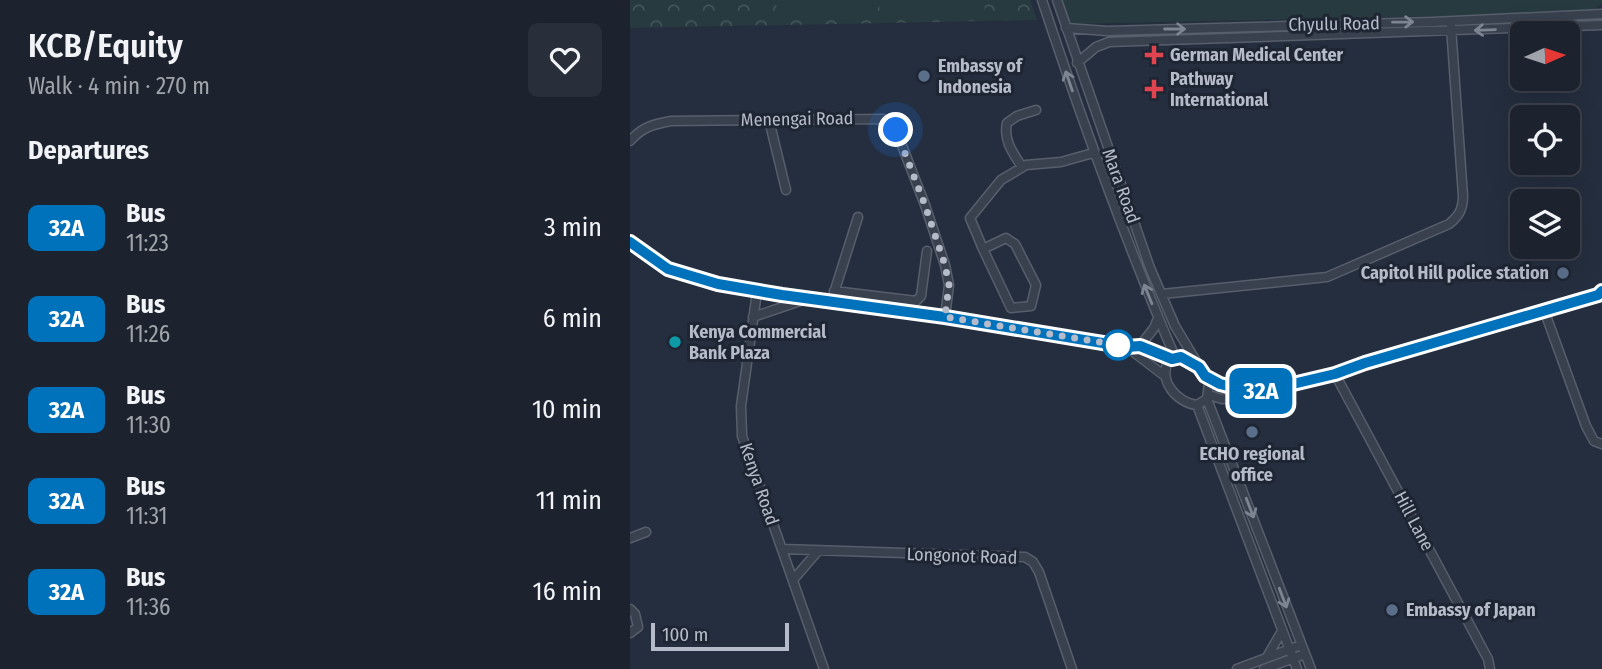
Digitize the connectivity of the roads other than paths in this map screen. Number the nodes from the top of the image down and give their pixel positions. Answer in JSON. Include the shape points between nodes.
{"nodes":[{"id":1,"x":1042,"y":0,"type":"edge"},
{"id":2,"x":1057,"y":0,"type":"edge"},
{"id":3,"x":1602,"y":14,"type":"edge"},
{"id":4,"x":1450,"y":21,"type":"junction"},
{"id":5,"x":1602,"y":25,"type":"edge"},
{"id":6,"x":1066,"y":28,"type":"junction"},
{"id":7,"x":1451,"y":31,"type":"junction"},
{"id":8,"x":1077,"y":63,"type":"junction"},
{"id":9,"x":1036,"y":110,"type":"dead end"},
{"id":10,"x":769,"y":120,"type":"junction"},
{"id":11,"x":630,"y":141,"type":"edge"},
{"id":12,"x":1093,"y":153,"type":"junction"},
{"id":13,"x":1022,"y":167,"type":"junction"},
{"id":14,"x":786,"y":190,"type":"dead end"},
{"id":15,"x":858,"y":218,"type":"dead end"},
{"id":16,"x":630,"y":242,"type":"edge"},
{"id":17,"x":983,"y":249,"type":"junction"},
{"id":18,"x":927,"y":251,"type":"dead end"},
{"id":19,"x":834,"y":291,"type":"junction"},
{"id":20,"x":757,"y":292,"type":"junction"},
{"id":21,"x":1601,"y":293,"type":"edge"},
{"id":22,"x":1162,"y":295,"type":"junction"},
{"id":23,"x":806,"y":299,"type":"junction"},
{"id":24,"x":831,"y":302,"type":"junction"},
{"id":25,"x":1544,"y":310,"type":"junction"},
{"id":26,"x":753,"y":317,"type":"junction"},
{"id":27,"x":945,"y":317,"type":"junction"},
{"id":28,"x":1158,"y":318,"type":"junction"},
{"id":29,"x":1140,"y":346,"type":"junction"},
{"id":30,"x":1127,"y":347,"type":"junction"},
{"id":31,"x":1173,"y":358,"type":"junction"},
{"id":32,"x":1199,"y":367,"type":"junction"},
{"id":33,"x":1335,"y":374,"type":"junction"},
{"id":34,"x":1205,"y":376,"type":"junction"},
{"id":35,"x":1166,"y":378,"type":"junction"},
{"id":36,"x":1255,"y":393,"type":"junction"},
{"id":37,"x":1208,"y":397,"type":"junction"},
{"id":38,"x":1198,"y":405,"type":"junction"},
{"id":39,"x":1602,"y":444,"type":"edge"},
{"id":40,"x":646,"y":532,"type":"dead end"},
{"id":41,"x":630,"y":538,"type":"edge"},
{"id":42,"x":782,"y":549,"type":"junction"},
{"id":43,"x":818,"y":551,"type":"junction"},
{"id":44,"x":1266,"y":551,"type":"junction"},
{"id":45,"x":1254,"y":556,"type":"junction"},
{"id":46,"x":793,"y":580,"type":"junction"},
{"id":47,"x":630,"y":608,"type":"edge"},
{"id":48,"x":1282,"y":631,"type":"junction"},
{"id":49,"x":630,"y":633,"type":"edge"},
{"id":50,"x":1301,"y":645,"type":"junction"},
{"id":51,"x":1290,"y":654,"type":"junction"},
{"id":52,"x":1305,"y":654,"type":"junction"},
{"id":53,"x":1267,"y":657,"type":"junction"},
{"id":54,"x":1271,"y":668,"type":"edge"},
{"id":55,"x":824,"y":669,"type":"edge"},
{"id":56,"x":1072,"y":669,"type":"edge"},
{"id":57,"x":1237,"y":669,"type":"edge"},
{"id":58,"x":1297,"y":669,"type":"edge"},
{"id":59,"x":1311,"y":669,"type":"edge"},
{"id":60,"x":1490,"y":669,"type":"edge"}],
"edges":[{"from":12,"to":1,"type":"street","name":"Mara Road","one_way":true},
{"from":2,"to":6,"type":"street","name":"Mara Road"},
{"from":3,"to":4,"type":"street","name":"Chyulu Road"},
{"from":6,"to":4,"type":"street","name":"Chyulu Road","one_way":true,"via":[[1107,31]]},
{"from":4,"to":7,"type":"street"},
{"from":5,"to":7,"type":"street","name":"Chyulu Road","one_way":true},
{"from":6,"to":8,"type":"street","name":"Mara Road"},
{"from":7,"to":8,"type":"street","name":"Chyulu Road","via":[[1109,42]]},
{"from":7,"to":22,"type":"street","via":[[1463,196],[1458,217],[1327,277]]},
{"from":8,"to":22,"type":"street","name":"Mara Road"},
{"from":9,"to":13,"type":"street","via":[[1007,123],[1008,144]]},
{"from":10,"to":11,"type":"street","name":"Menengai Road","via":[[671,121],[653,124]]},
{"from":10,"to":14,"type":"street"},
{"from":10,"to":27,"type":"street","name":"Menengai Road","via":[[877,118],[893,126],[945,265],[949,285]]},
{"from":12,"to":13,"type":"street"},
{"from":28,"to":12,"type":"street","name":"Mara Road","one_way":true},
{"from":13,"to":17,"type":"street","via":[[1001,180],[970,218]]},
{"from":15,"to":19,"type":"street"},
{"from":16,"to":20,"type":"street","via":[[668,269]]},
{"from":17,"to":17,"type":"street","via":[[1006,238],[1015,244],[1037,285],[1031,306],[1011,308]]},
{"from":18,"to":19,"type":"street","via":[[921,296],[916,301]]},
{"from":19,"to":24,"type":"street"},
{"from":20,"to":23,"type":"street"},
{"from":20,"to":26,"type":"street","name":"Kenya Road"},
{"from":21,"to":25,"type":"street"},
{"from":22,"to":32,"type":"street","name":"Mara Road"},
{"from":23,"to":24,"type":"street"},
{"from":23,"to":26,"type":"street"},
{"from":24,"to":27,"type":"street"},
{"from":25,"to":33,"type":"street"},
{"from":25,"to":39,"type":"street","via":[[1586,426],[1594,441]]},
{"from":26,"to":42,"type":"street","name":"Kenya Road","via":[[741,406],[743,436]]},
{"from":27,"to":30,"type":"street"},
{"from":28,"to":29,"type":"street"},
{"from":28,"to":31,"type":"street","name":"Mara Road"},
{"from":29,"to":30,"type":"street"},
{"from":29,"to":31,"type":"street"},
{"from":30,"to":35,"type":"street"},
{"from":31,"to":32,"type":"street","via":[[1181,357]]},
{"from":31,"to":35,"type":"street","via":[[1165,366]]},
{"from":32,"to":34,"type":"street","name":"Mara Road"},
{"from":33,"to":36,"type":"street"},
{"from":33,"to":60,"type":"street","name":"Hill Lane"},
{"from":34,"to":36,"type":"street"},
{"from":34,"to":37,"type":"street","name":"Mara Road"},
{"from":35,"to":38,"type":"street","via":[[1182,400]]},
{"from":36,"to":37,"type":"street","via":[[1239,398]]},
{"from":37,"to":38,"type":"street"},
{"from":37,"to":44,"type":"street","name":"Mara Road","one_way":true},
{"from":38,"to":45,"type":"street"},
{"from":40,"to":41,"type":"street"},
{"from":42,"to":43,"type":"street","name":"Longonot Road"},
{"from":42,"to":46,"type":"street","name":"Kenya Road"},
{"from":43,"to":46,"type":"street"},
{"from":43,"to":56,"type":"street","name":"Longonot Road","via":[[1025,557],[1039,572]]},
{"from":44,"to":45,"type":"street"},
{"from":44,"to":50,"type":"street","name":"Mara Road","one_way":true},
{"from":45,"to":48,"type":"street"},
{"from":46,"to":55,"type":"street","name":"Kenya Road"},
{"from":47,"to":49,"type":"street","via":[[638,627]]},
{"from":48,"to":51,"type":"street"},
{"from":48,"to":53,"type":"street"},
{"from":50,"to":51,"type":"street"},
{"from":50,"to":52,"type":"street","name":"Mara Road"},
{"from":51,"to":52,"type":"street"},
{"from":51,"to":53,"type":"street"},
{"from":51,"to":54,"type":"street"},
{"from":51,"to":58,"type":"street"},
{"from":52,"to":59,"type":"street","name":"Mara Road"},
{"from":53,"to":57,"type":"street"}]}
